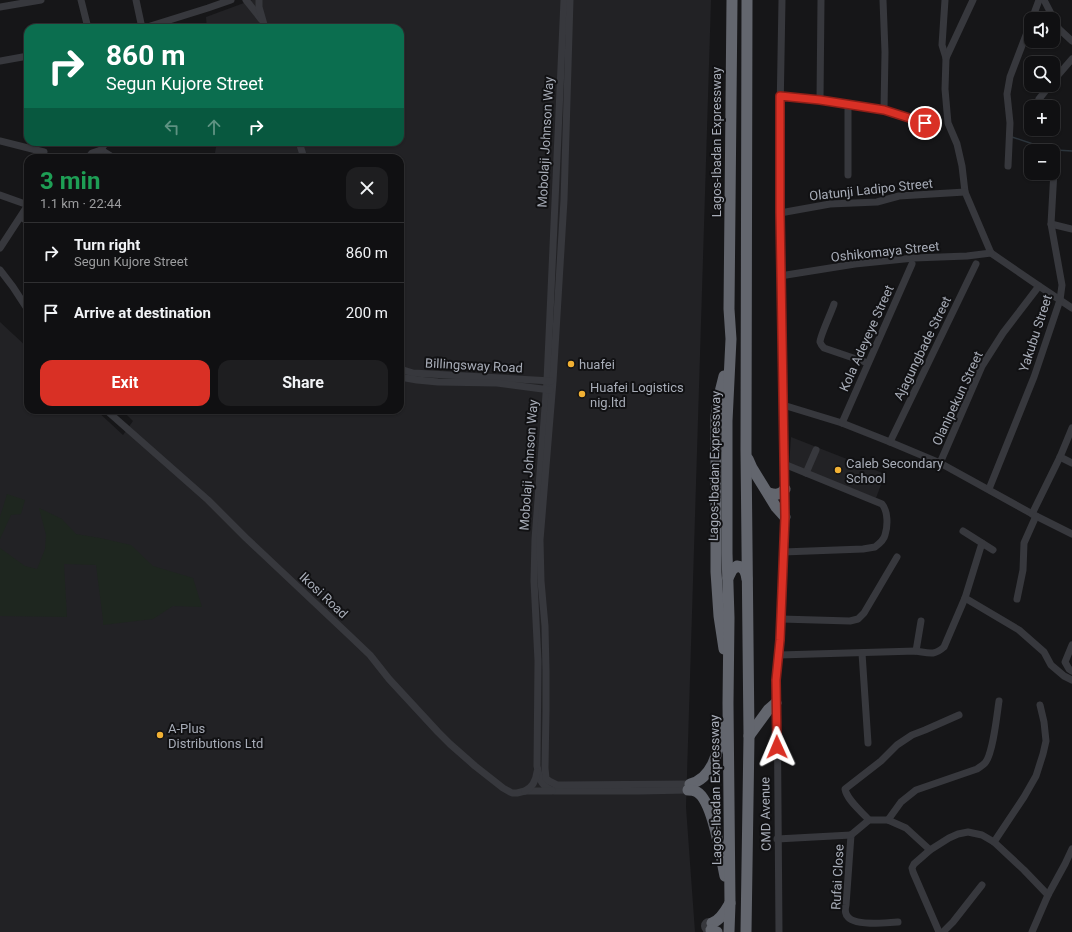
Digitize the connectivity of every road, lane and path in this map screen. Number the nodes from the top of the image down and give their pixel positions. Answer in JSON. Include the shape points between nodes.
{"nodes":[{"id":1,"x":41,"y":0,"type":"edge"},
{"id":2,"x":81,"y":0,"type":"edge"},
{"id":3,"x":136,"y":0,"type":"edge"},
{"id":4,"x":231,"y":0,"type":"edge"},
{"id":5,"x":246,"y":0,"type":"edge"},
{"id":6,"x":259,"y":0,"type":"edge"},
{"id":7,"x":564,"y":0,"type":"edge"},
{"id":8,"x":570,"y":0,"type":"edge"},
{"id":9,"x":732,"y":0,"type":"edge"},
{"id":10,"x":748,"y":0,"type":"edge"},
{"id":11,"x":782,"y":0,"type":"edge"},
{"id":12,"x":821,"y":0,"type":"edge"},
{"id":13,"x":883,"y":0,"type":"edge"},
{"id":14,"x":945,"y":0,"type":"edge"},
{"id":15,"x":973,"y":0,"type":"edge"},
{"id":16,"x":1039,"y":0,"type":"edge"},
{"id":17,"x":1044,"y":0,"type":"edge"},
{"id":18,"x":0,"y":7,"type":"edge"},
{"id":19,"x":1035,"y":12,"type":"edge"},
{"id":20,"x":87,"y":24,"type":"edge"},
{"id":21,"x":142,"y":24,"type":"edge"},
{"id":22,"x":156,"y":24,"type":"edge"},
{"id":23,"x":263,"y":24,"type":"edge"},
{"id":24,"x":264,"y":24,"type":"edge"},
{"id":25,"x":1024,"y":40,"type":"edge"},
{"id":26,"x":1072,"y":41,"type":"edge"},
{"id":27,"x":24,"y":57,"type":"edge"},
{"id":28,"x":946,"y":58,"type":"junction"},
{"id":29,"x":1072,"y":59,"type":"edge"},
{"id":30,"x":0,"y":61,"type":"edge"},
{"id":31,"x":1060,"y":73,"type":"edge"},
{"id":32,"x":1045,"y":92,"type":"edge"},
{"id":33,"x":780,"y":96,"type":"junction"},
{"id":34,"x":820,"y":100,"type":"junction"},
{"id":35,"x":1039,"y":100,"type":"dead end"},
{"id":36,"x":848,"y":104,"type":"junction"},
{"id":37,"x":884,"y":110,"type":"junction"},
{"id":38,"x":936,"y":125,"type":"dead end"},
{"id":39,"x":0,"y":141,"type":"edge"},
{"id":40,"x":104,"y":146,"type":"edge"},
{"id":41,"x":101,"y":150,"type":"junction"},
{"id":42,"x":44,"y":152,"type":"dead end"},
{"id":43,"x":92,"y":154,"type":"edge"},
{"id":44,"x":108,"y":154,"type":"edge"},
{"id":45,"x":1008,"y":166,"type":"dead end"},
{"id":46,"x":848,"y":175,"type":"dead end"},
{"id":47,"x":1053,"y":180,"type":"edge"},
{"id":48,"x":965,"y":192,"type":"junction"},
{"id":49,"x":0,"y":195,"type":"edge"},
{"id":50,"x":24,"y":204,"type":"edge"},
{"id":51,"x":24,"y":212,"type":"edge"},
{"id":52,"x":780,"y":213,"type":"junction"},
{"id":53,"x":21,"y":217,"type":"junction"},
{"id":54,"x":24,"y":219,"type":"edge"},
{"id":55,"x":1051,"y":224,"type":"junction"},
{"id":56,"x":1072,"y":229,"type":"edge"},
{"id":57,"x":0,"y":248,"type":"edge"},
{"id":58,"x":991,"y":252,"type":"junction"},
{"id":59,"x":912,"y":264,"type":"dead end"},
{"id":60,"x":976,"y":264,"type":"dead end"},
{"id":61,"x":0,"y":270,"type":"edge"},
{"id":62,"x":780,"y":276,"type":"junction"},
{"id":63,"x":1039,"y":286,"type":"junction"},
{"id":64,"x":1060,"y":300,"type":"junction"},
{"id":65,"x":24,"y":304,"type":"edge"},
{"id":66,"x":834,"y":304,"type":"dead end"},
{"id":67,"x":1072,"y":308,"type":"edge"},
{"id":68,"x":746,"y":351,"type":"junction"},
{"id":69,"x":730,"y":356,"type":"junction"},
{"id":70,"x":868,"y":363,"type":"junction"},
{"id":71,"x":404,"y":370,"type":"edge"},
{"id":72,"x":404,"y":378,"type":"edge"},
{"id":73,"x":550,"y":381,"type":"junction"},
{"id":74,"x":549,"y":390,"type":"junction"},
{"id":75,"x":783,"y":405,"type":"junction"},
{"id":76,"x":111,"y":414,"type":"edge"},
{"id":77,"x":842,"y":423,"type":"junction"},
{"id":78,"x":1072,"y":428,"type":"edge"},
{"id":79,"x":890,"y":442,"type":"junction"},
{"id":80,"x":746,"y":450,"type":"junction"},
{"id":81,"x":816,"y":450,"type":"dead end"},
{"id":82,"x":1060,"y":457,"type":"junction"},
{"id":83,"x":940,"y":463,"type":"junction"},
{"id":84,"x":1072,"y":463,"type":"edge"},
{"id":85,"x":784,"y":464,"type":"junction"},
{"id":86,"x":806,"y":473,"type":"junction"},
{"id":87,"x":785,"y":489,"type":"junction"},
{"id":88,"x":989,"y":489,"type":"junction"},
{"id":89,"x":769,"y":493,"type":"junction"},
{"id":90,"x":1034,"y":515,"type":"junction"},
{"id":91,"x":785,"y":517,"type":"junction"},
{"id":92,"x":963,"y":531,"type":"dead end"},
{"id":93,"x":1072,"y":534,"type":"edge"},
{"id":94,"x":982,"y":543,"type":"junction"},
{"id":95,"x":993,"y":550,"type":"dead end"},
{"id":96,"x":783,"y":552,"type":"junction"},
{"id":97,"x":897,"y":557,"type":"dead end"},
{"id":98,"x":728,"y":578,"type":"junction"},
{"id":99,"x":748,"y":586,"type":"junction"},
{"id":100,"x":965,"y":598,"type":"junction"},
{"id":101,"x":1017,"y":599,"type":"dead end"},
{"id":102,"x":781,"y":619,"type":"junction"},
{"id":103,"x":921,"y":621,"type":"dead end"},
{"id":104,"x":1072,"y":645,"type":"edge"},
{"id":105,"x":916,"y":650,"type":"junction"},
{"id":106,"x":862,"y":653,"type":"junction"},
{"id":107,"x":779,"y":655,"type":"junction"},
{"id":108,"x":728,"y":664,"type":"junction"},
{"id":109,"x":1072,"y":671,"type":"edge"},
{"id":110,"x":1072,"y":680,"type":"edge"},
{"id":111,"x":999,"y":700,"type":"dead end"},
{"id":112,"x":728,"y":702,"type":"junction"},
{"id":113,"x":776,"y":703,"type":"junction"},
{"id":114,"x":1040,"y":705,"type":"dead end"},
{"id":115,"x":959,"y":715,"type":"dead end"},
{"id":116,"x":749,"y":736,"type":"junction"},
{"id":117,"x":868,"y":743,"type":"dead end"},
{"id":118,"x":540,"y":779,"type":"junction"},
{"id":119,"x":689,"y":787,"type":"junction"},
{"id":120,"x":552,"y":788,"type":"junction"},
{"id":121,"x":525,"y":791,"type":"junction"},
{"id":122,"x":869,"y":820,"type":"junction"},
{"id":123,"x":888,"y":820,"type":"junction"},
{"id":124,"x":851,"y":834,"type":"junction"},
{"id":125,"x":777,"y":839,"type":"junction"},
{"id":126,"x":994,"y":842,"type":"junction"},
{"id":127,"x":1072,"y":849,"type":"edge"},
{"id":128,"x":930,"y":850,"type":"junction"},
{"id":129,"x":1069,"y":866,"type":"edge"},
{"id":130,"x":982,"y":885,"type":"dead end"},
{"id":131,"x":1048,"y":895,"type":"junction"},
{"id":132,"x":730,"y":903,"type":"junction"},
{"id":133,"x":898,"y":922,"type":"dead end"},
{"id":134,"x":710,"y":929,"type":"edge"},
{"id":135,"x":729,"y":932,"type":"edge"},
{"id":136,"x":746,"y":932,"type":"edge"},
{"id":137,"x":779,"y":932,"type":"edge"},
{"id":138,"x":939,"y":932,"type":"edge"},
{"id":139,"x":943,"y":932,"type":"edge"},
{"id":140,"x":1032,"y":932,"type":"edge"}],
"edges":[{"from":1,"to":18,"type":"street"},
{"from":2,"to":20,"type":"street"},
{"from":3,"to":21,"type":"street"},
{"from":4,"to":22,"type":"street"},
{"from":5,"to":23,"type":"street"},
{"from":6,"to":24,"type":"street"},
{"from":7,"to":73,"type":"street","name":"Mobolaji Johnson Way"},
{"from":8,"to":73,"type":"street","name":"Mobolaji Johnson Way","via":[[564,200]]},
{"from":9,"to":69,"type":"highway","name":"Lagos-Ibadan Expressway"},
{"from":10,"to":68,"type":"highway"},
{"from":11,"to":33,"type":"street","name":"CMD Avenue"},
{"from":12,"to":34,"type":"street"},
{"from":13,"to":37,"type":"street"},
{"from":14,"to":28,"type":"street","via":[[942,45]]},
{"from":15,"to":28,"type":"street"},
{"from":16,"to":19,"type":"street"},
{"from":17,"to":26,"type":"street","via":[[1059,28]]},
{"from":25,"to":45,"type":"street","via":[[1010,77],[1007,94],[1010,124]]},
{"from":27,"to":30,"type":"street"},
{"from":28,"to":48,"type":"street","via":[[948,122],[957,144]]},
{"from":29,"to":31,"type":"street"},
{"from":32,"to":35,"type":"street"},
{"from":33,"to":34,"type":"street"},
{"from":33,"to":52,"type":"street","name":"CMD Avenue"},
{"from":34,"to":36,"type":"street"},
{"from":36,"to":37,"type":"street"},
{"from":36,"to":46,"type":"street"},
{"from":37,"to":38,"type":"street"},
{"from":39,"to":42,"type":"street"},
{"from":40,"to":41,"type":"street"},
{"from":41,"to":43,"type":"street"},
{"from":41,"to":44,"type":"street"},
{"from":47,"to":55,"type":"street","name":"Yakubu Street"},
{"from":48,"to":52,"type":"street","name":"Olatunji Ladipo Street","via":[[899,196],[877,202],[830,204]]},
{"from":48,"to":58,"type":"street"},
{"from":49,"to":50,"type":"street"},
{"from":51,"to":53,"type":"street"},
{"from":52,"to":62,"type":"street","name":"CMD Avenue"},
{"from":53,"to":54,"type":"street"},
{"from":53,"to":57,"type":"street"},
{"from":55,"to":56,"type":"street"},
{"from":55,"to":64,"type":"street","name":"Yakubu Street","via":[[1062,285]]},
{"from":58,"to":62,"type":"street","name":"Oshikomaya Street","via":[[855,264]]},
{"from":58,"to":63,"type":"street"},
{"from":59,"to":70,"type":"street","name":"Kola Adeyeye Street"},
{"from":60,"to":79,"type":"street","name":"Ajagungbade Street"},
{"from":61,"to":65,"type":"street"},
{"from":62,"to":75,"type":"street","name":"CMD Avenue"},
{"from":63,"to":64,"type":"street"},
{"from":63,"to":83,"type":"street","name":"Olanipekun Street","via":[[982,366]]},
{"from":64,"to":67,"type":"street"},
{"from":64,"to":88,"type":"street","name":"Yakubu Street","via":[[1034,377]]},
{"from":66,"to":70,"type":"street","via":[[822,335],[822,346]]},
{"from":68,"to":69,"type":"highway"},
{"from":68,"to":80,"type":"highway"},
{"from":69,"to":98,"type":"highway","name":"Lagos-Ibadan Expressway","via":[[727,421]]},
{"from":69,"to":108,"type":"highway","via":[[723,377],[716,417],[716,572],[719,616]]},
{"from":70,"to":77,"type":"street","name":"Kola Adeyeye Street"},
{"from":71,"to":73,"type":"street","name":"Billingsway Road","via":[[413,373]]},
{"from":72,"to":74,"type":"street","name":"Billingsway Road","via":[[438,382],[497,383]]},
{"from":73,"to":74,"type":"street","name":"Mobolaji Johnson Way"},
{"from":74,"to":118,"type":"street","name":"Mobolaji Johnson Way","via":[[540,540],[546,711],[544,760]]},
{"from":74,"to":118,"type":"street","name":"Mobolaji Johnson Way","via":[[535,539],[534,581],[538,661],[537,766]]},
{"from":75,"to":77,"type":"street"},
{"from":75,"to":85,"type":"street","name":"CMD Avenue"},
{"from":76,"to":121,"type":"street","name":"Ikosi Road","via":[[208,500],[370,655],[450,744],[503,788],[512,793]]},
{"from":77,"to":79,"type":"street"},
{"from":78,"to":82,"type":"street"},
{"from":79,"to":83,"type":"street"},
{"from":80,"to":89,"type":"highway","via":[[752,468]]},
{"from":80,"to":99,"type":"highway"},
{"from":81,"to":86,"type":"street"},
{"from":82,"to":84,"type":"street"},
{"from":82,"to":90,"type":"street"},
{"from":83,"to":88,"type":"street"},
{"from":85,"to":86,"type":"street"},
{"from":85,"to":87,"type":"street","name":"CMD Avenue"},
{"from":86,"to":96,"type":"street","via":[[882,504],[886,513],[885,536],[875,547]]},
{"from":87,"to":89,"type":"highway","via":[[776,495]]},
{"from":87,"to":91,"type":"street","name":"CMD Avenue"},
{"from":88,"to":90,"type":"street"},
{"from":89,"to":91,"type":"highway"},
{"from":90,"to":93,"type":"street"},
{"from":90,"to":101,"type":"street","via":[[1024,543],[1023,570]]},
{"from":91,"to":96,"type":"street","name":"CMD Avenue"},
{"from":92,"to":94,"type":"street"},
{"from":94,"to":95,"type":"street"},
{"from":94,"to":100,"type":"street"},
{"from":96,"to":102,"type":"street","name":"CMD Avenue"},
{"from":97,"to":102,"type":"street","via":[[858,619]]},
{"from":98,"to":99,"type":"highway","via":[[734,568],[740,567],[746,572]]},
{"from":98,"to":108,"type":"highway","name":"Lagos-Ibadan Expressway"},
{"from":99,"to":116,"type":"highway"},
{"from":100,"to":105,"type":"street","via":[[944,647],[934,653]]},
{"from":100,"to":110,"type":"street","via":[[1019,630],[1044,652],[1051,665]]},
{"from":102,"to":107,"type":"street","name":"CMD Avenue"},
{"from":103,"to":105,"type":"street"},
{"from":104,"to":109,"type":"street","via":[[1065,662]]},
{"from":105,"to":106,"type":"street"},
{"from":106,"to":107,"type":"street"},
{"from":106,"to":117,"type":"street"},
{"from":107,"to":113,"type":"street","name":"CMD Avenue"},
{"from":108,"to":112,"type":"highway","name":"Lagos-Ibadan Expressway"},
{"from":111,"to":123,"type":"street","via":[[993,740],[985,763],[977,769],[916,790],[901,802]]},
{"from":112,"to":119,"type":"highway","via":[[714,761],[702,779]]},
{"from":112,"to":132,"type":"highway","name":"Lagos-Ibadan Expressway"},
{"from":113,"to":116,"type":"highway"},
{"from":113,"to":125,"type":"street","name":"CMD Avenue"},
{"from":114,"to":126,"type":"street","via":[[1046,741],[1036,776]]},
{"from":115,"to":122,"type":"street","via":[[912,735],[846,789],[849,799]]},
{"from":116,"to":136,"type":"highway"},
{"from":118,"to":120,"type":"street","via":[[549,781]]},
{"from":118,"to":121,"type":"street"},
{"from":119,"to":120,"type":"street","via":[[562,785]]},
{"from":119,"to":120,"type":"street","via":[[560,791]]},
{"from":119,"to":132,"type":"highway","via":[[700,794],[708,806],[718,840]]},
{"from":120,"to":121,"type":"street","name":"Ikosi Road"},
{"from":122,"to":123,"type":"street"},
{"from":122,"to":124,"type":"street"},
{"from":123,"to":128,"type":"street","via":[[906,828]]},
{"from":124,"to":125,"type":"street"},
{"from":124,"to":133,"type":"street","name":"Rufai Close","via":[[845,911],[847,916],[850,920],[862,923]]},
{"from":125,"to":137,"type":"street","name":"CMD Avenue"},
{"from":126,"to":128,"type":"street","via":[[982,835],[968,832],[949,838]]},
{"from":126,"to":131,"type":"street"},
{"from":127,"to":129,"type":"street"},
{"from":128,"to":138,"type":"street","via":[[912,868]]},
{"from":129,"to":131,"type":"street"},
{"from":130,"to":139,"type":"street"},
{"from":131,"to":140,"type":"street"},
{"from":132,"to":134,"type":"highway"},
{"from":132,"to":135,"type":"highway","name":"Lagos-Ibadan Expressway"}]}
